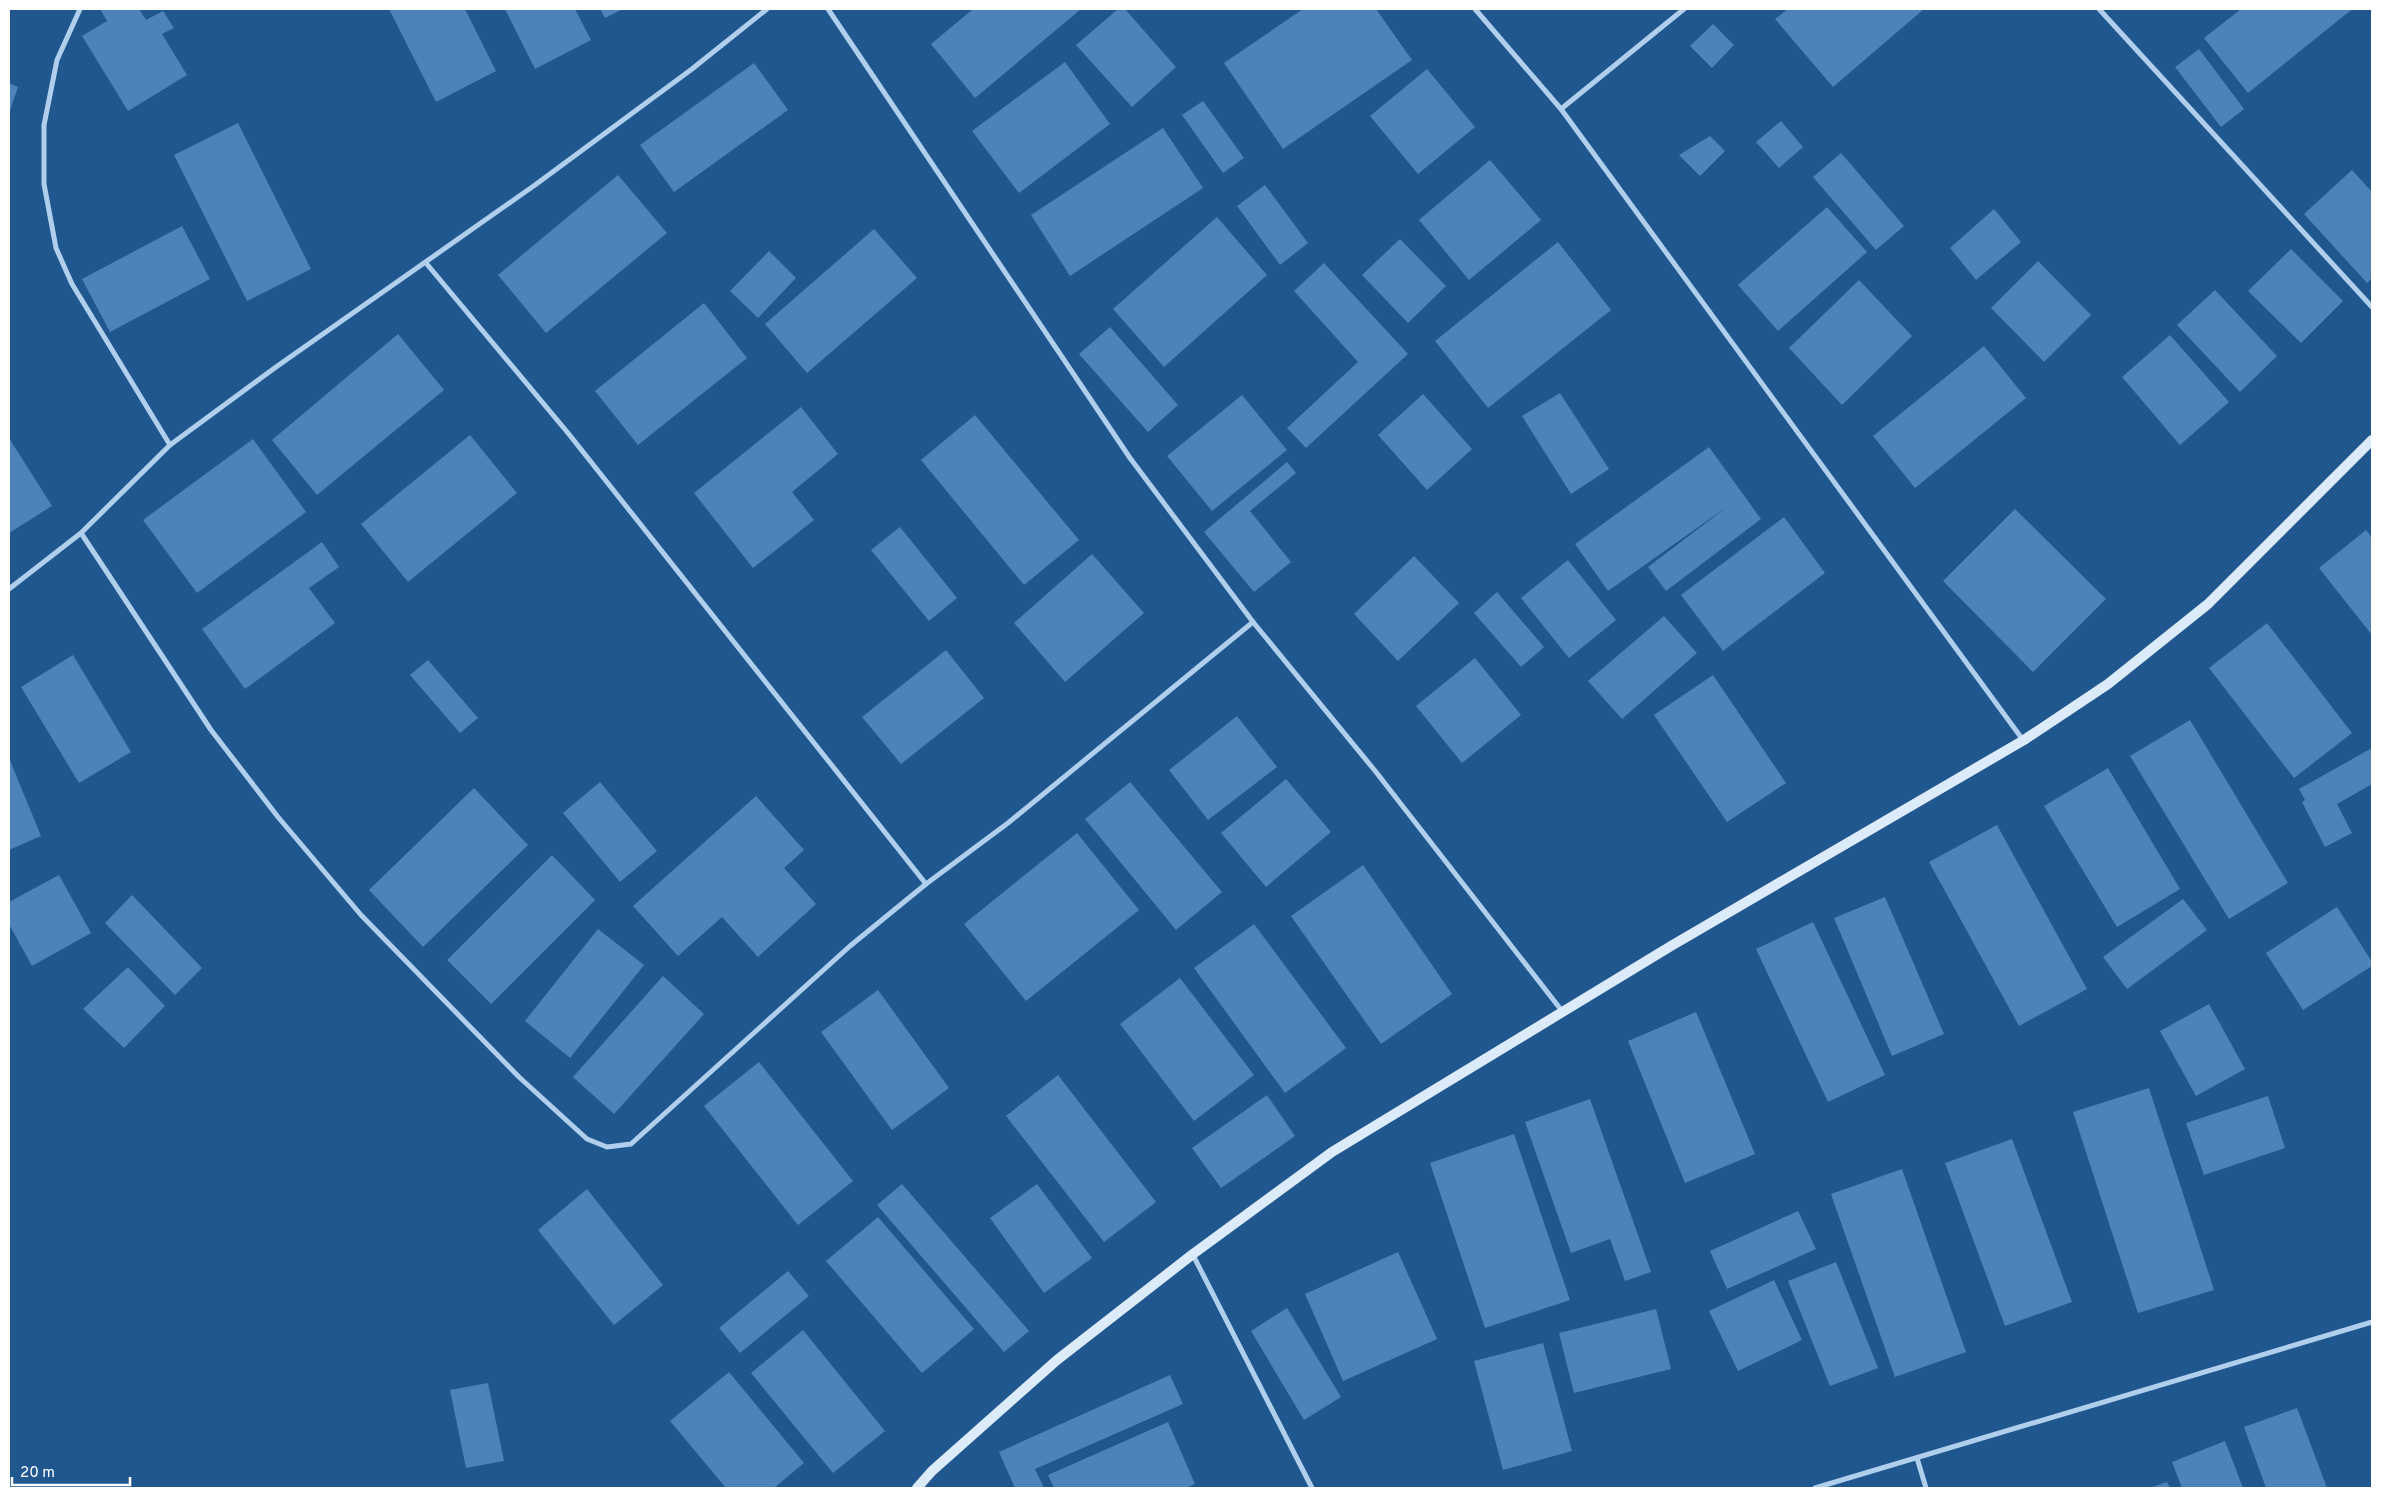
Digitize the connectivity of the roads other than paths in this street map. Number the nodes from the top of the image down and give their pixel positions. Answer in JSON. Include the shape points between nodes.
{"nodes":[{"id":1,"x":80,"y":9,"type":"edge"},
{"id":2,"x":767,"y":9,"type":"edge"},
{"id":3,"x":828,"y":9,"type":"edge"},
{"id":4,"x":1475,"y":9,"type":"edge"},
{"id":5,"x":1684,"y":9,"type":"edge"},
{"id":6,"x":2099,"y":9,"type":"edge"},
{"id":7,"x":1561,"y":109,"type":"junction"},
{"id":8,"x":426,"y":263,"type":"junction"},
{"id":9,"x":2372,"y":307,"type":"edge"},
{"id":10,"x":2372,"y":440,"type":"edge"},
{"id":11,"x":170,"y":445,"type":"junction"},
{"id":12,"x":81,"y":532,"type":"junction"},
{"id":13,"x":9,"y":589,"type":"edge"},
{"id":14,"x":1253,"y":622,"type":"junction"},
{"id":15,"x":2024,"y":740,"type":"junction"},
{"id":16,"x":926,"y":884,"type":"junction"},
{"id":17,"x":1562,"y":1011,"type":"junction"},
{"id":18,"x":1193,"y":1254,"type":"junction"},
{"id":19,"x":2372,"y":1322,"type":"edge"},
{"id":20,"x":1917,"y":1458,"type":"junction"},
{"id":21,"x":917,"y":1488,"type":"edge"},
{"id":22,"x":1312,"y":1488,"type":"edge"},
{"id":23,"x":1816,"y":1488,"type":"edge"},
{"id":24,"x":1926,"y":1488,"type":"edge"}],
"edges":[{"from":1,"to":11,"type":"street","via":[[57,60],[44,125],[44,184],[56,248],[72,284]]},
{"from":2,"to":8,"type":"street","via":[[692,69]]},
{"from":3,"to":14,"type":"street","via":[[1130,458]]},
{"from":4,"to":7,"type":"street"},
{"from":5,"to":7,"type":"street"},
{"from":6,"to":9,"type":"street"},
{"from":7,"to":15,"type":"street"},
{"from":8,"to":11,"type":"street"},
{"from":8,"to":16,"type":"street","via":[[568,432]]},
{"from":10,"to":15,"type":"street","via":[[2208,604],[2108,684]]},
{"from":11,"to":12,"type":"street"},
{"from":12,"to":13,"type":"street"},
{"from":12,"to":16,"type":"street","via":[[211,730],[278,817],[361,915],[519,1076],[587,1139],[607,1147],[631,1144],[850,946]]},
{"from":14,"to":16,"type":"street","via":[[1008,823]]},
{"from":14,"to":17,"type":"street","via":[[1376,772]]},
{"from":15,"to":17,"type":"street"},
{"from":17,"to":18,"type":"street","via":[[1332,1152]]},
{"from":18,"to":21,"type":"street","via":[[1057,1360]]},
{"from":18,"to":22,"type":"street"},
{"from":19,"to":20,"type":"street"},
{"from":20,"to":23,"type":"street"},
{"from":20,"to":24,"type":"street"}]}
